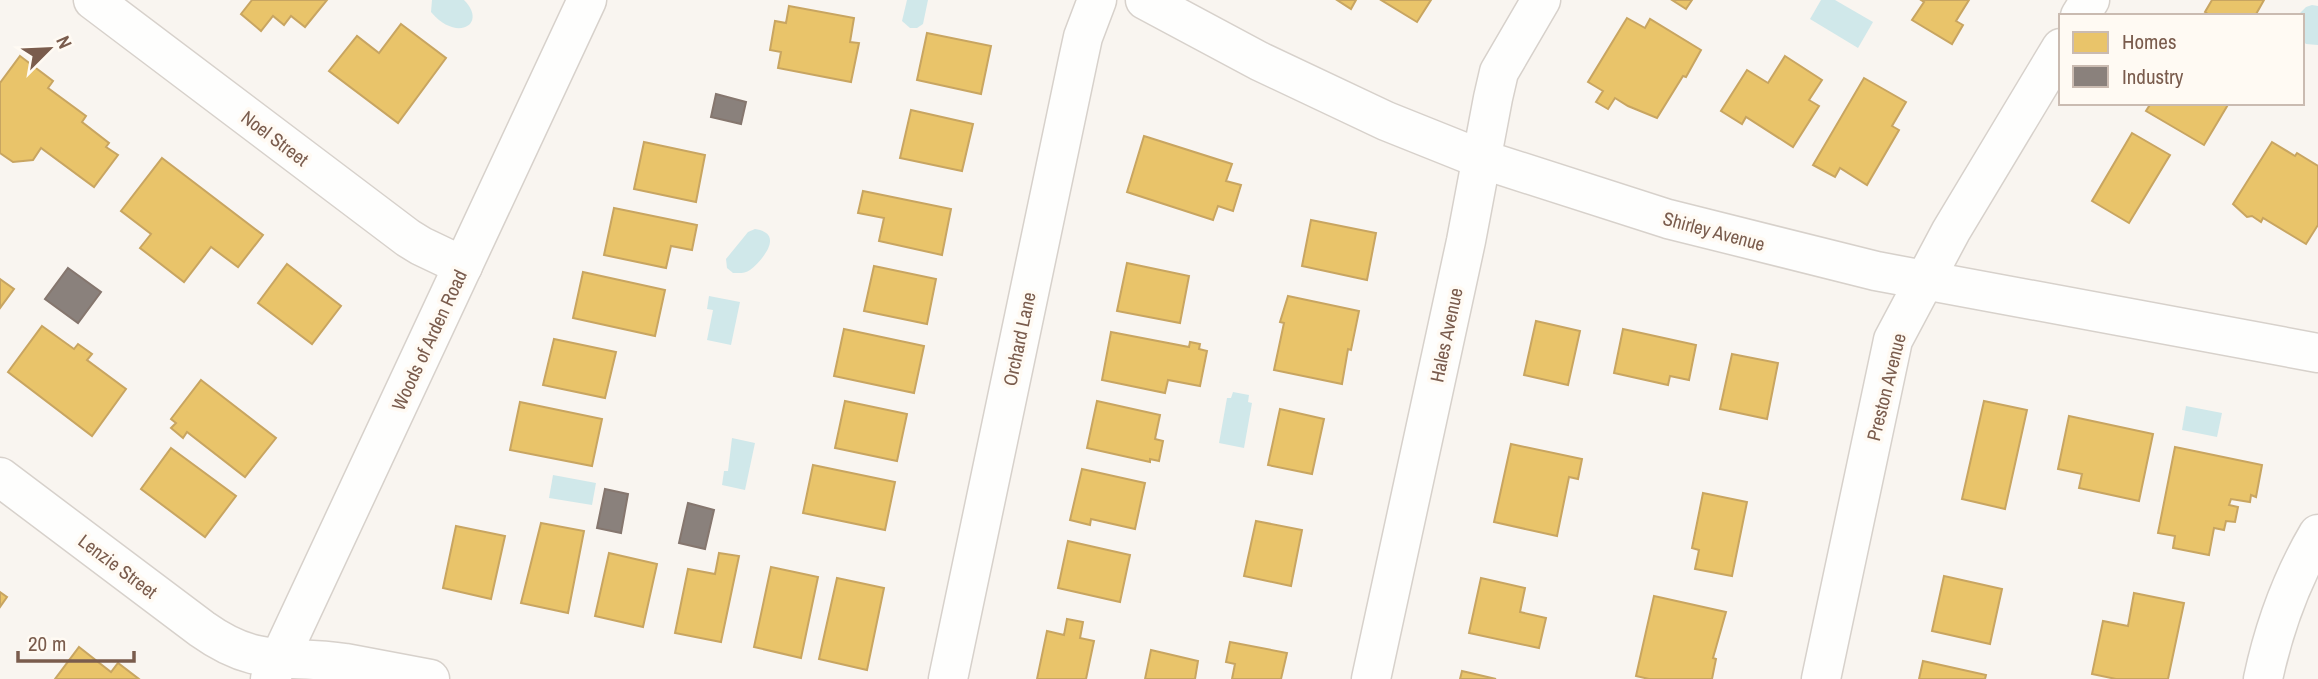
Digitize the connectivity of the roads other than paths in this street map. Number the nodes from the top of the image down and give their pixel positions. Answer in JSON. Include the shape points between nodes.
{"nodes":[{"id":1,"x":93,"y":0,"type":"edge"},
{"id":2,"x":587,"y":0,"type":"edge"},
{"id":3,"x":1097,"y":0,"type":"edge"},
{"id":4,"x":1145,"y":0,"type":"edge"},
{"id":5,"x":1541,"y":0,"type":"edge"},
{"id":6,"x":2059,"y":51,"type":"edge"},
{"id":7,"x":1481,"y":159,"type":"junction"},
{"id":8,"x":463,"y":266,"type":"junction"},
{"id":9,"x":1924,"y":281,"type":"junction"},
{"id":10,"x":2318,"y":353,"type":"edge"},
{"id":11,"x":0,"y":477,"type":"edge"},
{"id":12,"x":2318,"y":534,"type":"edge"},
{"id":13,"x":275,"y":669,"type":"edge"},
{"id":14,"x":430,"y":679,"type":"edge"},
{"id":15,"x":948,"y":679,"type":"edge"},
{"id":16,"x":1371,"y":679,"type":"edge"},
{"id":17,"x":1821,"y":679,"type":"edge"},
{"id":18,"x":2263,"y":679,"type":"edge"}],
"edges":[{"from":1,"to":8,"type":"street","name":"Noel Street","via":[[408,238]]},
{"from":2,"to":8,"type":"street","name":"Woods of Arden Road"},
{"from":3,"to":15,"type":"street","name":"Orchard Lane","via":[[1078,60]]},
{"from":4,"to":7,"type":"street","name":"Shirley Avenue","via":[[1329,96]]},
{"from":5,"to":7,"type":"street","name":"Hales Avenue","via":[[1499,72]]},
{"from":6,"to":9,"type":"street","name":"Preston Avenue"},
{"from":7,"to":9,"type":"street","name":"Shirley Avenue","via":[[1668,219]]},
{"from":7,"to":16,"type":"street","name":"Hales Avenue"},
{"from":8,"to":13,"type":"street","name":"Woods of Arden Road"},
{"from":9,"to":10,"type":"street","name":"Shirley Avenue"},
{"from":9,"to":17,"type":"street","name":"Preston Avenue","via":[[1893,340]]},
{"from":11,"to":13,"type":"street","name":"Lenzie Street","via":[[221,643]]},
{"from":12,"to":18,"type":"street","via":[[2285,598]]},
{"from":13,"to":14,"type":"street","name":"Lenzie Street","via":[[343,663]]}]}
